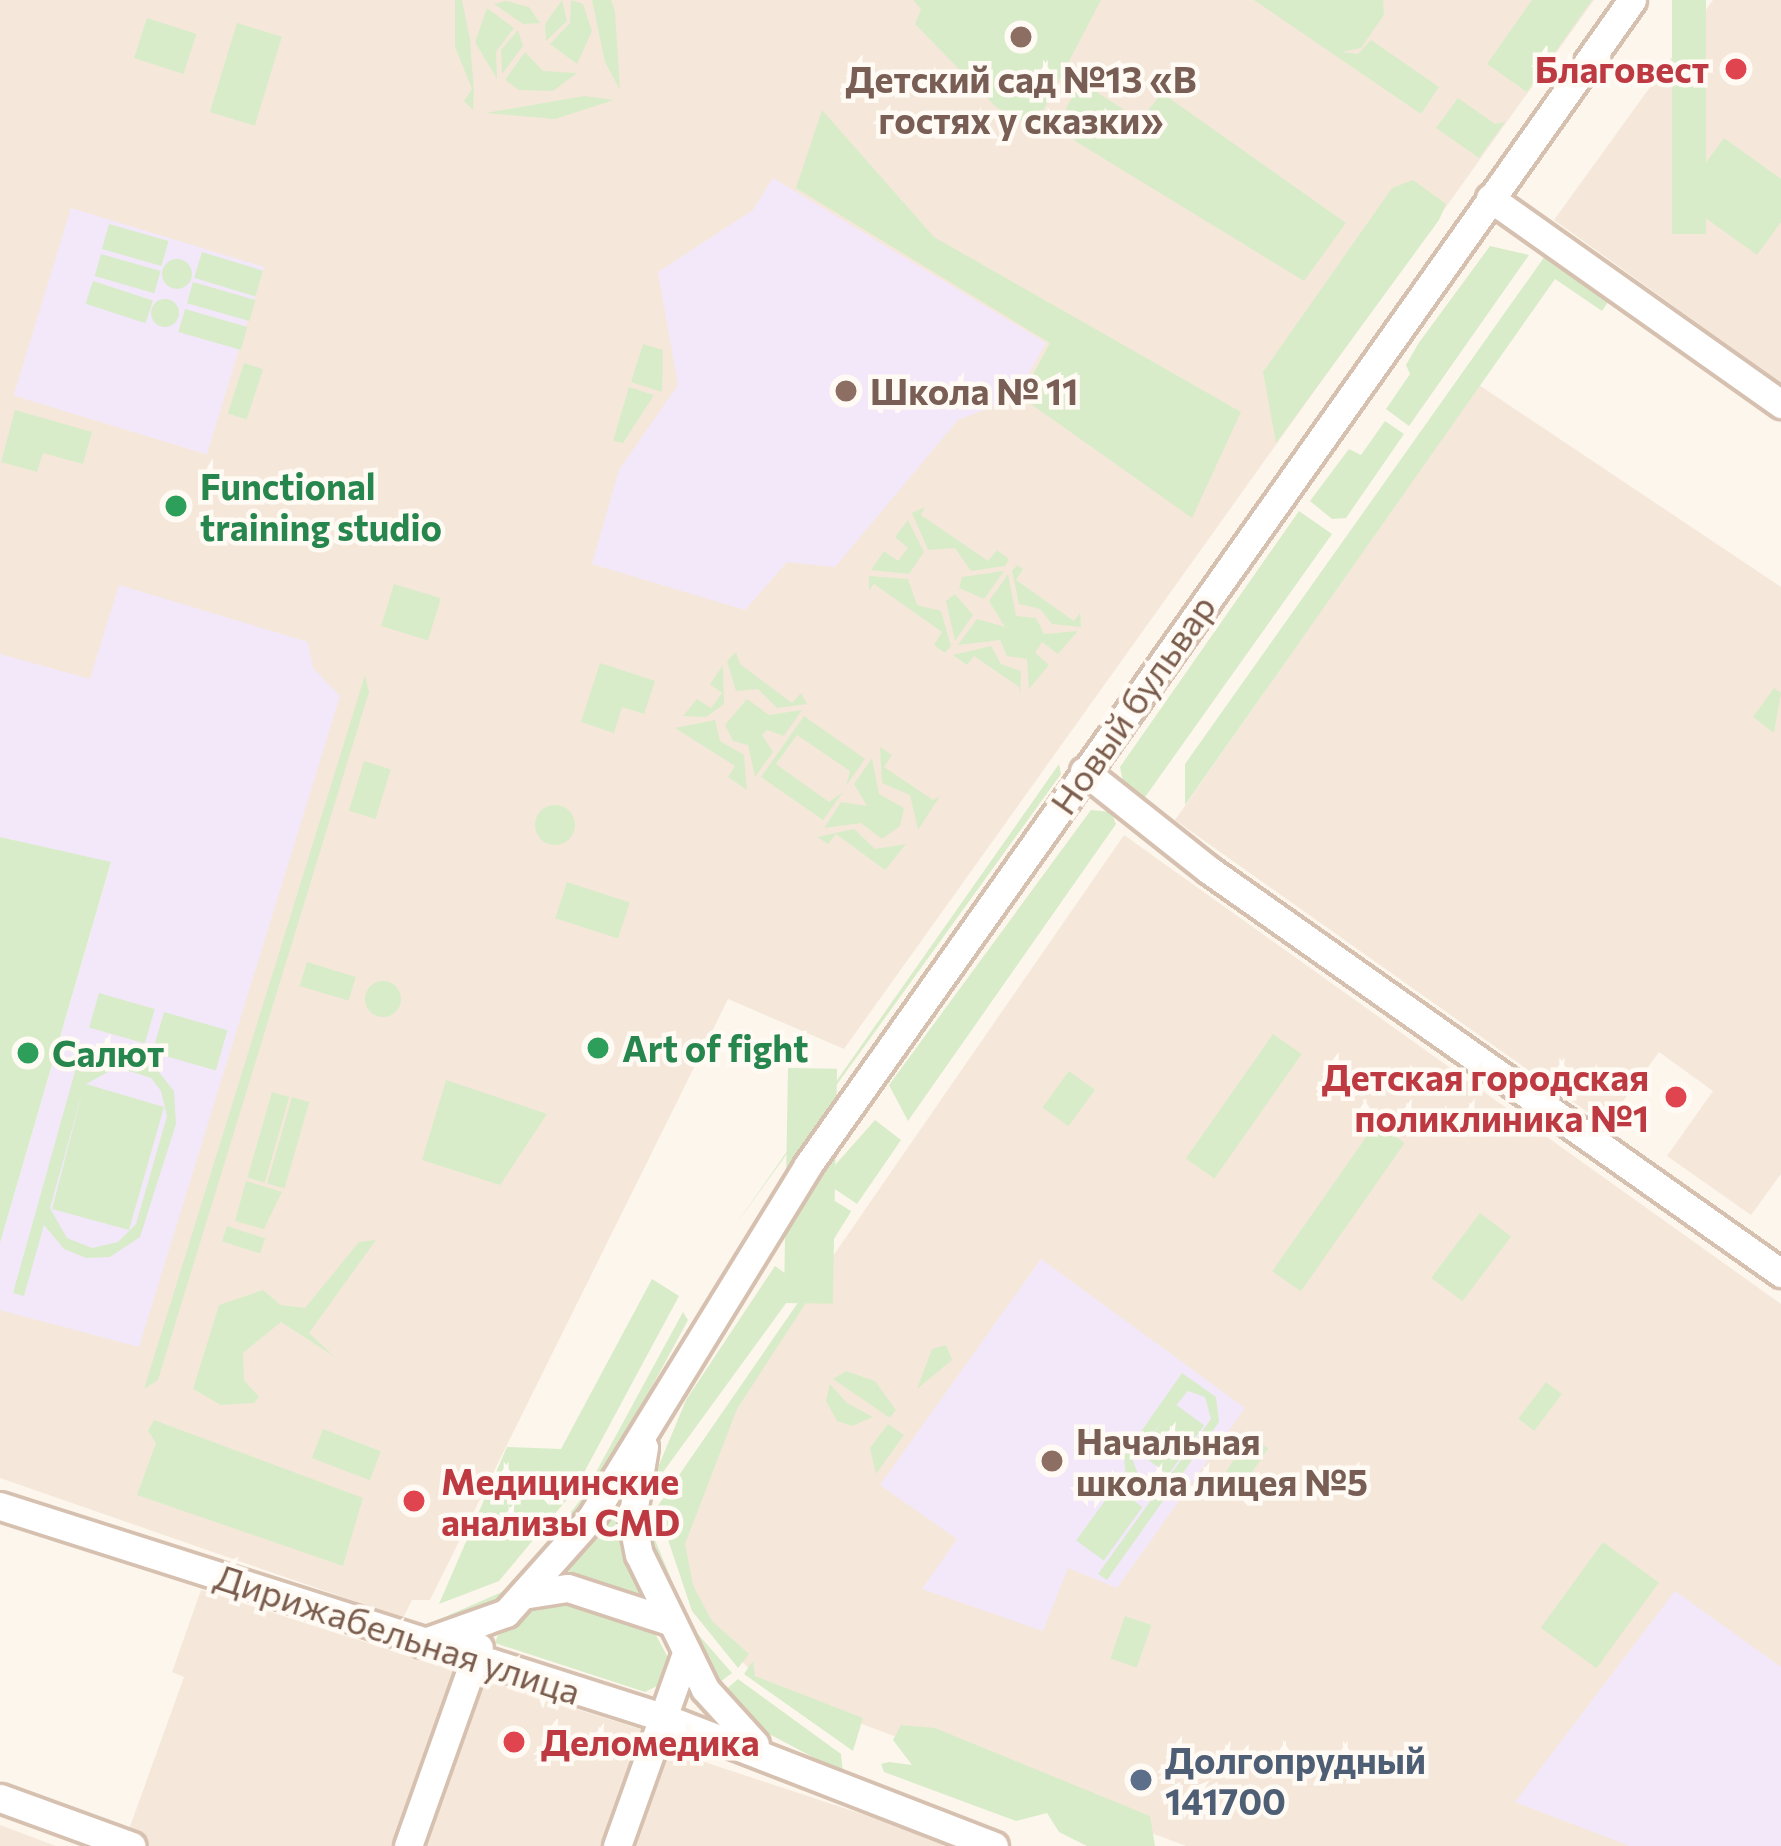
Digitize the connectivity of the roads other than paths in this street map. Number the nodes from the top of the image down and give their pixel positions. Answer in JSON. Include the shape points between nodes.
{"nodes":[{"id":1,"x":1632,"y":0,"type":"edge"},
{"id":2,"x":1490,"y":198,"type":"junction"},
{"id":3,"x":1781,"y":404,"type":"edge"},
{"id":4,"x":1084,"y":771,"type":"junction"},
{"id":5,"x":1781,"y":1273,"type":"edge"},
{"id":6,"x":653,"y":1420,"type":"junction"},
{"id":7,"x":0,"y":1506,"type":"edge"},
{"id":8,"x":529,"y":1594,"type":"junction"},
{"id":9,"x":669,"y":1621,"type":"junction"},
{"id":10,"x":492,"y":1622,"type":"junction"},
{"id":11,"x":422,"y":1643,"type":"junction"},
{"id":12,"x":686,"y":1653,"type":"junction"},
{"id":13,"x":475,"y":1660,"type":"junction"},
{"id":14,"x":662,"y":1717,"type":"junction"},
{"id":15,"x":789,"y":1765,"type":"junction"},
{"id":16,"x":0,"y":1798,"type":"edge"},
{"id":17,"x":132,"y":1846,"type":"edge"},
{"id":18,"x":408,"y":1846,"type":"edge"},
{"id":19,"x":617,"y":1846,"type":"edge"},
{"id":20,"x":994,"y":1846,"type":"edge"}],
"edges":[{"from":1,"to":2,"type":"main road","name":"Новый бульвар"},
{"from":2,"to":3,"type":"main road"},
{"from":2,"to":4,"type":"main road","name":"Новый бульвар"},
{"from":4,"to":5,"type":"main road","via":[[1209,870]]},
{"from":4,"to":6,"type":"main road","name":"Новый бульвар","via":[[762,1234]]},
{"from":6,"to":8,"type":"main road","name":"Новый бульвар","via":[[591,1519]]},
{"from":6,"to":9,"type":"main road","name":"Новый бульвар","via":[[632,1519]]},
{"from":7,"to":11,"type":"main road","name":"Дирижабельная улица"},
{"from":8,"to":9,"type":"main road","via":[[568,1588]]},
{"from":8,"to":10,"type":"main road","name":"Новый бульвар"},
{"from":9,"to":12,"type":"main road","name":"Новый бульвар"},
{"from":10,"to":11,"type":"main road"},
{"from":10,"to":13,"type":"main road"},
{"from":11,"to":13,"type":"main road","name":"Дирижабельная улица"},
{"from":12,"to":14,"type":"main road"},
{"from":12,"to":15,"type":"main road","name":"Новый бульвар","via":[[732,1724]]},
{"from":13,"to":14,"type":"main road","name":"Дирижабельная улица"},
{"from":13,"to":18,"type":"main road"},
{"from":14,"to":15,"type":"main road","name":"Дирижабельная улица"},
{"from":14,"to":19,"type":"main road"},
{"from":15,"to":20,"type":"main road","name":"Дирижабельная улица"},
{"from":16,"to":17,"type":"main road"}]}
